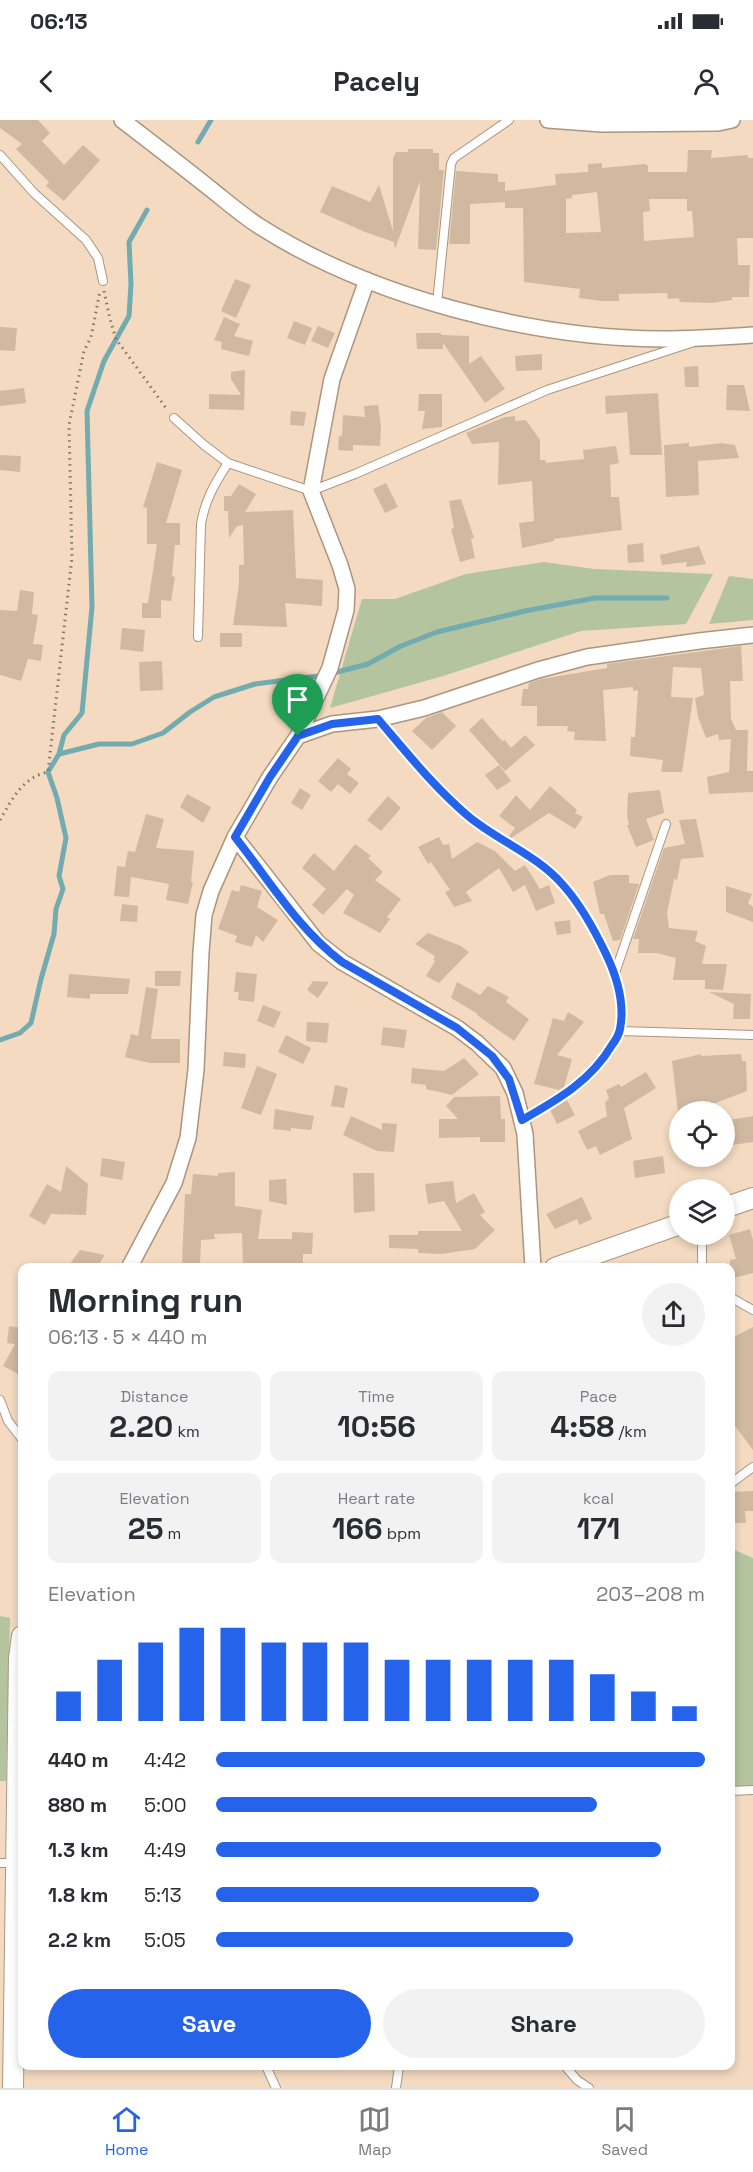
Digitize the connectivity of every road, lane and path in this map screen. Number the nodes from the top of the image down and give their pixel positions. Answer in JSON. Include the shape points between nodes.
{"nodes":[{"id":1,"x":122,"y":120,"type":"edge"},
{"id":2,"x":508,"y":120,"type":"edge"},
{"id":3,"x":548,"y":120,"type":"edge"},
{"id":4,"x":732,"y":120,"type":"edge"},
{"id":5,"x":0,"y":155,"type":"edge"},
{"id":6,"x":367,"y":280,"type":"junction"},
{"id":7,"x":102,"y":281,"type":"junction"},
{"id":8,"x":437,"y":303,"type":"junction"},
{"id":9,"x":753,"y":335,"type":"edge"},
{"id":10,"x":710,"y":337,"type":"junction"},
{"id":11,"x":174,"y":418,"type":"joint"},
{"id":12,"x":228,"y":463,"type":"junction"},
{"id":13,"x":310,"y":491,"type":"junction"},
{"id":14,"x":753,"y":635,"type":"edge"},
{"id":15,"x":198,"y":637,"type":"dead end"},
{"id":16,"x":378,"y":719,"type":"junction"},
{"id":17,"x":298,"y":736,"type":"junction"},
{"id":18,"x":0,"y":820,"type":"edge"},
{"id":19,"x":666,"y":824,"type":"dead end"},
{"id":20,"x":235,"y":837,"type":"junction"},
{"id":21,"x":615,"y":973,"type":"junction"},
{"id":22,"x":620,"y":1031,"type":"junction"},
{"id":23,"x":752,"y":1038,"type":"edge"},
{"id":24,"x":522,"y":1120,"type":"junction"},
{"id":25,"x":753,"y":1198,"type":"edge"},
{"id":26,"x":735,"y":1204,"type":"edge"},
{"id":27,"x":669,"y":1228,"type":"edge"},
{"id":28,"x":702,"y":1245,"type":"edge"},
{"id":29,"x":132,"y":1263,"type":"edge"},
{"id":30,"x":533,"y":1263,"type":"edge"},
{"id":31,"x":569,"y":1263,"type":"edge"},
{"id":32,"x":702,"y":1263,"type":"edge"},
{"id":33,"x":735,"y":1300,"type":"edge"},
{"id":34,"x":753,"y":1310,"type":"edge"},
{"id":35,"x":0,"y":1400,"type":"edge"},
{"id":36,"x":18,"y":1434,"type":"edge"},
{"id":37,"x":753,"y":1467,"type":"edge"},
{"id":38,"x":735,"y":1480,"type":"edge"},
{"id":39,"x":753,"y":1790,"type":"edge"},
{"id":40,"x":735,"y":1791,"type":"edge"},
{"id":41,"x":18,"y":1806,"type":"edge"},
{"id":42,"x":8,"y":1863,"type":"edge"},
{"id":43,"x":18,"y":1905,"type":"edge"},
{"id":44,"x":18,"y":1930,"type":"edge"},
{"id":45,"x":268,"y":2070,"type":"edge"},
{"id":46,"x":398,"y":2070,"type":"edge"},
{"id":47,"x":568,"y":2070,"type":"edge"},
{"id":48,"x":11,"y":2079,"type":"edge"},
{"id":49,"x":276,"y":2088,"type":"edge"},
{"id":50,"x":396,"y":2088,"type":"edge"},
{"id":51,"x":589,"y":2088,"type":"edge"}],
"edges":[{"from":1,"to":6,"type":"street","via":[[256,224]]},
{"from":2,"to":8,"type":"lane","via":[[451,164]]},
{"from":3,"to":4,"type":"street"},
{"from":5,"to":7,"type":"lane","via":[[34,193],[86,240],[98,258]]},
{"from":6,"to":8,"type":"street"},
{"from":6,"to":13,"type":"street","via":[[332,379]]},
{"from":7,"to":11,"type":"path","via":[[116,339]]},
{"from":7,"to":18,"type":"path","via":[[69,425],[72,557],[48,772],[26,780]]},
{"from":8,"to":10,"type":"street","via":[[574,332],[662,339]]},
{"from":9,"to":10,"type":"street"},
{"from":10,"to":13,"type":"lane","via":[[547,390]]},
{"from":11,"to":12,"type":"lane"},
{"from":12,"to":13,"type":"lane"},
{"from":12,"to":15,"type":"lane","via":[[204,506]]},
{"from":13,"to":17,"type":"street","via":[[340,565],[347,589],[346,610],[330,668]]},
{"from":14,"to":16,"type":"street","via":[[587,657]]},
{"from":16,"to":17,"type":"street","via":[[332,724]]},
{"from":16,"to":21,"type":"lane","via":[[433,784],[467,815],[563,884],[598,937]]},
{"from":17,"to":20,"type":"street"},
{"from":19,"to":21,"type":"lane"},
{"from":20,"to":24,"type":"street","via":[[323,947],[342,962],[457,1028],[492,1056],[509,1079]]},
{"from":20,"to":29,"type":"street","via":[[204,915],[196,1070],[188,1138],[174,1183]]},
{"from":21,"to":22,"type":"lane"},
{"from":22,"to":23,"type":"lane"},
{"from":22,"to":24,"type":"lane","via":[[596,1068],[582,1081]]},
{"from":24,"to":30,"type":"street"},
{"from":25,"to":26,"type":"street"},
{"from":27,"to":31,"type":"street"},
{"from":28,"to":32,"type":"lane"},
{"from":33,"to":34,"type":"lane"},
{"from":35,"to":36,"type":"lane"},
{"from":37,"to":38,"type":"lane"},
{"from":39,"to":40,"type":"lane"},
{"from":41,"to":42,"type":"street"},
{"from":42,"to":43,"type":"street"},
{"from":44,"to":48,"type":"street"},
{"from":45,"to":49,"type":"lane"},
{"from":46,"to":50,"type":"lane"},
{"from":47,"to":51,"type":"lane"}]}
